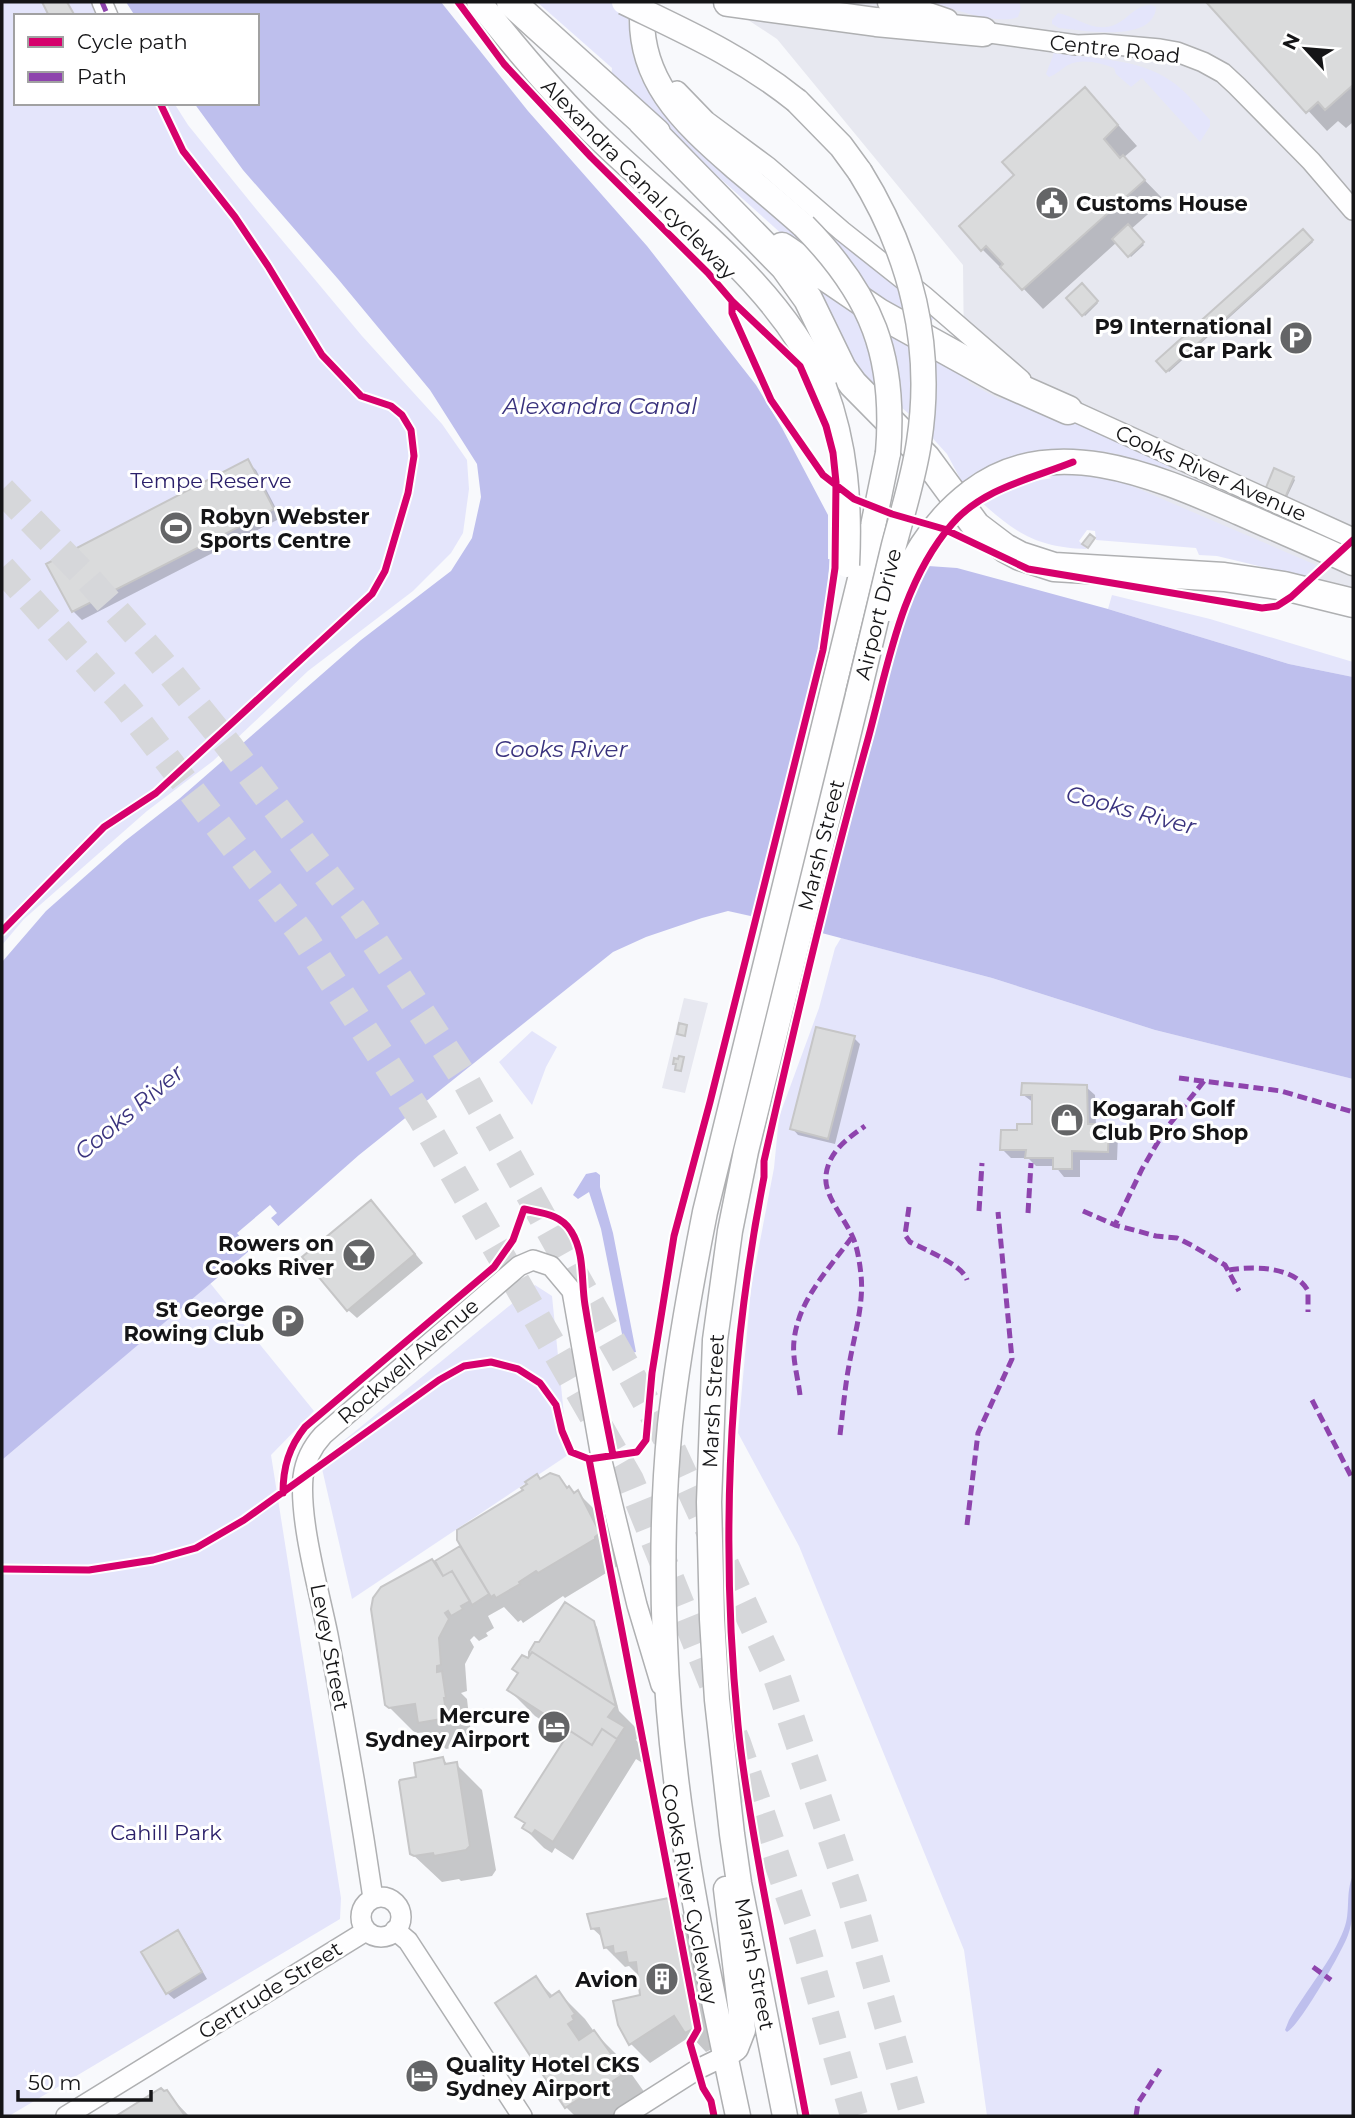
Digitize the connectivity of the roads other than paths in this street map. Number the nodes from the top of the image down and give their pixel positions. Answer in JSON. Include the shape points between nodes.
{"nodes":[{"id":1,"x":480,"y":2,"type":"edge"},
{"id":2,"x":511,"y":2,"type":"edge"},
{"id":3,"x":624,"y":2,"type":"edge"},
{"id":4,"x":643,"y":2,"type":"edge"},
{"id":5,"x":649,"y":2,"type":"edge"},
{"id":6,"x":728,"y":2,"type":"edge"},
{"id":7,"x":890,"y":2,"type":"edge"},
{"id":8,"x":983,"y":32,"type":"junction"},
{"id":9,"x":644,"y":34,"type":"junction"},
{"id":10,"x":642,"y":121,"type":"junction"},
{"id":11,"x":1353,"y":210,"type":"edge"},
{"id":12,"x":1068,"y":410,"type":"junction"},
{"id":13,"x":1259,"y":521,"type":"junction"},
{"id":14,"x":1353,"y":538,"type":"edge"},
{"id":15,"x":1353,"y":563,"type":"edge"},
{"id":16,"x":1353,"y":576,"type":"edge"},
{"id":17,"x":1353,"y":603,"type":"edge"},
{"id":18,"x":833,"y":690,"type":"junction"},
{"id":19,"x":858,"y":695,"type":"junction"},
{"id":20,"x":533,"y":1260,"type":"joint"},
{"id":21,"x":303,"y":1478,"type":"joint"},
{"id":22,"x":669,"y":1709,"type":"junction"},
{"id":23,"x":724,"y":1769,"type":"junction"},
{"id":24,"x":373,"y":1898,"type":"junction"},
{"id":25,"x":395,"y":1930,"type":"junction"},
{"id":26,"x":366,"y":1931,"type":"junction"},
{"id":27,"x":725,"y":2056,"type":"junction"},
{"id":28,"x":66,"y":2116,"type":"edge"},
{"id":29,"x":522,"y":2116,"type":"edge"},
{"id":30,"x":624,"y":2116,"type":"edge"},
{"id":31,"x":738,"y":2116,"type":"edge"},
{"id":32,"x":785,"y":2116,"type":"edge"}],
"edges":[{"from":1,"to":18,"type":"main road","name":"Airport Drive","bridge":true,"via":[[581,120],[774,305],[804,346],[840,435],[848,482],[843,614]]},
{"from":2,"to":10,"type":"highway"},
{"from":3,"to":19,"type":"main road","name":"Airport Drive","bridge":true,"via":[[718,46],[797,101],[860,172],[902,256],[918,317],[922,413]]},
{"from":4,"to":9,"type":"main road"},
{"from":5,"to":9,"type":"main road"},
{"from":6,"to":8,"type":"highway"},
{"from":7,"to":8,"type":"main road"},
{"from":8,"to":11,"type":"street","name":"Centre Road","via":[[1077,45],[1160,49],[1203,62],[1237,86]]},
{"from":9,"to":12,"type":"street","name":"Cooks River Avenue","via":[[692,110],[768,167],[1002,366]]},
{"from":9,"to":18,"type":"main road","bridge":true,"via":[[656,78],[682,118],[804,226],[841,266],[863,302],[882,350],[890,402],[883,483]]},
{"from":10,"to":12,"type":"highway","via":[[790,254],[835,285],[1000,380]]},
{"from":10,"to":17,"type":"highway","via":[[785,267],[808,299],[853,384],[926,458],[975,526],[1005,548],[1054,567],[1224,577]]},
{"from":12,"to":14,"type":"street","name":"Cooks River Avenue"},
{"from":13,"to":15,"type":"main road"},
{"from":13,"to":16,"type":"main road"},
{"from":13,"to":19,"type":"main road","bridge":true,"via":[[1150,477],[1088,463],[1035,465],[1004,474],[981,484],[939,521],[912,561]]},
{"from":18,"to":22,"type":"main road","name":"Marsh Street","via":[[695,1265],[670,1428],[664,1591]]},
{"from":19,"to":23,"type":"main road","name":"Marsh Street","via":[[739,1185],[715,1340],[709,1502],[712,1619]]},
{"from":20,"to":21,"type":"street","name":"Rockwell Avenue","via":[[519,1266],[323,1435],[310,1453]]},
{"from":20,"to":22,"type":"street","name":"Marsh Street","via":[[551,1266],[572,1292],[601,1457],[636,1605]]},
{"from":21,"to":24,"type":"street","name":"Levey Street","via":[[309,1537],[351,1752]]},
{"from":22,"to":27,"type":"main road","name":"Marsh Street","via":[[689,1865]]},
{"from":23,"to":27,"type":"main road","via":[[722,1836],[743,2030],[737,2048]]},
{"from":23,"to":32,"type":"main road","name":"Marsh Street","via":[[739,1883]]},
{"from":24,"to":25,"type":"street","via":[[389,1899],[397,1906],[400,1921]]},
{"from":24,"to":26,"type":"street","via":[[361,1913]]},
{"from":25,"to":26,"type":"street","via":[[381,1937]]},
{"from":25,"to":29,"type":"street","via":[[408,1941]]},
{"from":26,"to":28,"type":"street","name":"Gertrude Street"},
{"from":27,"to":30,"type":"street"},
{"from":27,"to":31,"type":"main road","name":"Marsh Street"}]}
